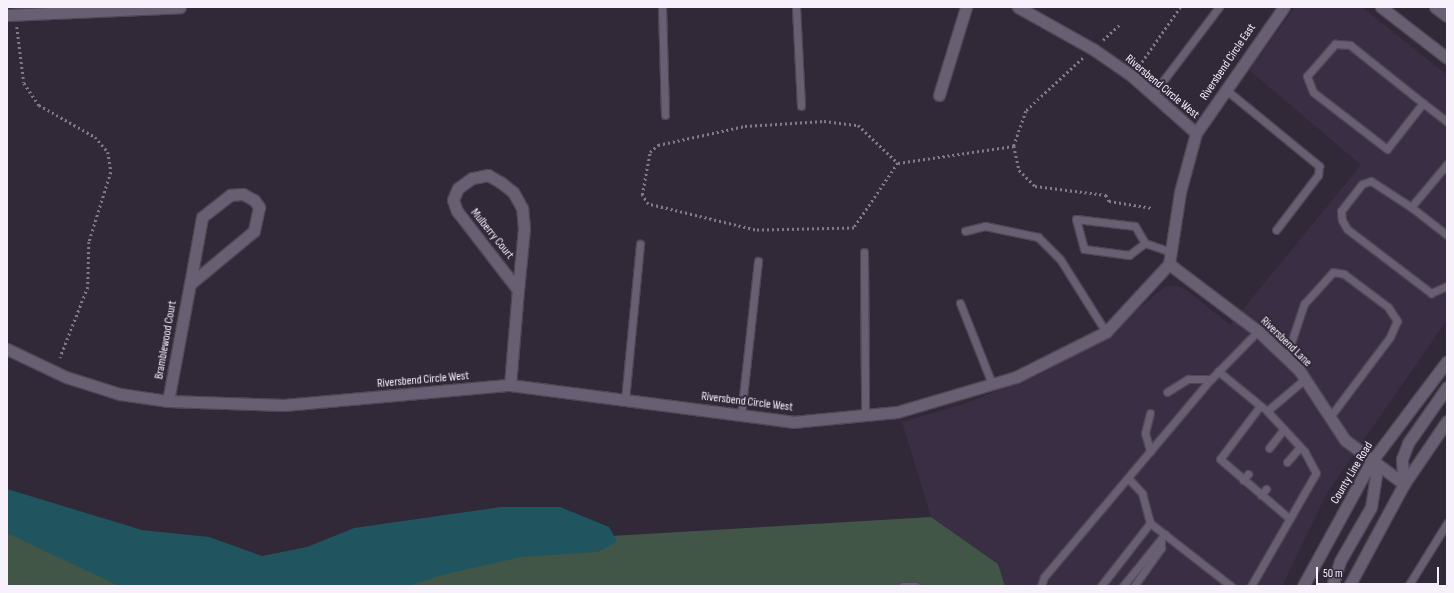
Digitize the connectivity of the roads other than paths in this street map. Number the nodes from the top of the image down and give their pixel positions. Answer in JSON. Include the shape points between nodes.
{"nodes":[{"id":1,"x":180,"y":7,"type":"edge"},
{"id":2,"x":662,"y":7,"type":"edge"},
{"id":3,"x":796,"y":7,"type":"edge"},
{"id":4,"x":966,"y":7,"type":"edge"},
{"id":5,"x":1018,"y":7,"type":"edge"},
{"id":6,"x":1219,"y":7,"type":"edge"},
{"id":7,"x":1284,"y":7,"type":"edge"},
{"id":8,"x":1381,"y":7,"type":"edge"},
{"id":9,"x":1435,"y":7,"type":"edge"},
{"id":10,"x":86,"y":9,"type":"edge"},
{"id":11,"x":11,"y":14,"type":"edge"},
{"id":12,"x":1447,"y":16,"type":"edge"},
{"id":13,"x":1447,"y":58,"type":"edge"},
{"id":14,"x":1225,"y":89,"type":"junction"},
{"id":15,"x":1153,"y":94,"type":"junction"},
{"id":16,"x":939,"y":95,"type":"dead end"},
{"id":17,"x":1423,"y":103,"type":"junction"},
{"id":18,"x":800,"y":106,"type":"dead end"},
{"id":19,"x":664,"y":115,"type":"dead end"},
{"id":20,"x":1447,"y":122,"type":"edge"},
{"id":21,"x":1196,"y":133,"type":"junction"},
{"id":22,"x":1447,"y":164,"type":"edge"},
{"id":23,"x":1411,"y":207,"type":"junction"},
{"id":24,"x":1276,"y":230,"type":"dead end"},
{"id":25,"x":965,"y":231,"type":"dead end"},
{"id":26,"x":1447,"y":235,"type":"edge"},
{"id":27,"x":1145,"y":243,"type":"junction"},
{"id":28,"x":640,"y":244,"type":"dead end"},
{"id":29,"x":864,"y":252,"type":"dead end"},
{"id":30,"x":1171,"y":252,"type":"junction"},
{"id":31,"x":758,"y":261,"type":"dead end"},
{"id":32,"x":1169,"y":264,"type":"junction"},
{"id":33,"x":190,"y":284,"type":"junction"},
{"id":34,"x":1447,"y":286,"type":"edge"},
{"id":35,"x":518,"y":290,"type":"junction"},
{"id":36,"x":960,"y":303,"type":"dead end"},
{"id":37,"x":1258,"y":331,"type":"junction"},
{"id":38,"x":1106,"y":332,"type":"junction"},
{"id":39,"x":7,"y":349,"type":"edge"},
{"id":40,"x":1286,"y":358,"type":"junction"},
{"id":41,"x":1447,"y":361,"type":"edge"},
{"id":42,"x":1218,"y":371,"type":"junction"},
{"id":43,"x":1211,"y":378,"type":"junction"},
{"id":44,"x":1305,"y":379,"type":"junction"},
{"id":45,"x":992,"y":384,"type":"junction"},
{"id":46,"x":510,"y":385,"type":"junction"},
{"id":47,"x":1447,"y":387,"type":"edge"},
{"id":48,"x":1167,"y":392,"type":"dead end"},
{"id":49,"x":625,"y":400,"type":"junction"},
{"id":50,"x":168,"y":401,"type":"junction"},
{"id":51,"x":1260,"y":406,"type":"junction"},
{"id":52,"x":1267,"y":411,"type":"junction"},
{"id":53,"x":1150,"y":413,"type":"dead end"},
{"id":54,"x":741,"y":415,"type":"junction"},
{"id":55,"x":865,"y":415,"type":"junction"},
{"id":56,"x":1330,"y":417,"type":"junction"},
{"id":57,"x":1447,"y":421,"type":"edge"},
{"id":58,"x":1284,"y":429,"type":"junction"},
{"id":59,"x":1300,"y":447,"type":"junction"},
{"id":60,"x":1269,"y":448,"type":"dead end"},
{"id":61,"x":1150,"y":451,"type":"junction"},
{"id":62,"x":1287,"y":462,"type":"dead end"},
{"id":63,"x":1371,"y":462,"type":"junction"},
{"id":64,"x":1248,"y":474,"type":"dead end"},
{"id":65,"x":1128,"y":478,"type":"junction"},
{"id":66,"x":1243,"y":480,"type":"junction"},
{"id":67,"x":1404,"y":484,"type":"junction"},
{"id":68,"x":1266,"y":489,"type":"dead end"},
{"id":69,"x":1261,"y":495,"type":"junction"},
{"id":70,"x":1290,"y":519,"type":"junction"},
{"id":71,"x":1150,"y":523,"type":"junction"},
{"id":72,"x":1447,"y":523,"type":"edge"},
{"id":73,"x":1162,"y":537,"type":"junction"},
{"id":74,"x":1315,"y":565,"type":"junction"},
{"id":75,"x":902,"y":586,"type":"edge"},
{"id":76,"x":916,"y":586,"type":"edge"},
{"id":77,"x":1040,"y":586,"type":"edge"},
{"id":78,"x":1101,"y":586,"type":"edge"},
{"id":79,"x":1123,"y":586,"type":"edge"},
{"id":80,"x":1134,"y":586,"type":"edge"},
{"id":81,"x":1231,"y":586,"type":"edge"},
{"id":82,"x":1251,"y":586,"type":"edge"},
{"id":83,"x":1303,"y":586,"type":"edge"},
{"id":84,"x":1310,"y":586,"type":"edge"},
{"id":85,"x":1332,"y":586,"type":"edge"},
{"id":86,"x":1349,"y":586,"type":"edge"},
{"id":87,"x":1408,"y":586,"type":"edge"}],
"edges":[{"from":1,"to":10,"type":"street"},
{"from":2,"to":19,"type":"lane"},
{"from":3,"to":18,"type":"lane"},
{"from":4,"to":16,"type":"street"},
{"from":5,"to":15,"type":"street","name":"Riversbend Circle West","via":[[1093,49]]},
{"from":6,"to":15,"type":"lane"},
{"from":7,"to":14,"type":"street","name":"Riversbend Circle East"},
{"from":8,"to":13,"type":"street"},
{"from":9,"to":12,"type":"street"},
{"from":10,"to":11,"type":"street"},
{"from":14,"to":21,"type":"street","name":"Riversbend Circle East"},
{"from":14,"to":24,"type":"lane","via":[[1319,166],[1318,175]]},
{"from":15,"to":21,"type":"street","name":"Riversbend Circle West"},
{"from":17,"to":17,"type":"lane","via":[[1350,46],[1341,43],[1328,49],[1307,76],[1313,92],[1387,149]]},
{"from":17,"to":20,"type":"lane"},
{"from":21,"to":30,"type":"street","name":"Riversbend Circle West","via":[[1180,192]]},
{"from":22,"to":23,"type":"lane"},
{"from":23,"to":26,"type":"lane"},
{"from":23,"to":34,"type":"lane","via":[[1371,181],[1362,184],[1341,211],[1342,220],[1347,229],[1431,293]]},
{"from":25,"to":38,"type":"lane","via":[[986,226],[1038,237],[1060,259]]},
{"from":27,"to":27,"type":"lane","via":[[1129,255],[1084,249],[1076,220],[1135,226]]},
{"from":27,"to":30,"type":"lane"},
{"from":28,"to":49,"type":"lane"},
{"from":29,"to":55,"type":"lane"},
{"from":30,"to":32,"type":"street","name":"Riversbend Circle West"},
{"from":31,"to":54,"type":"lane"},
{"from":32,"to":37,"type":"street","name":"Riversbend Lane"},
{"from":32,"to":38,"type":"street","name":"Riversbend Circle West"},
{"from":33,"to":33,"type":"street","name":"Bramblewood Court","via":[[254,231],[259,207],[254,200],[243,194],[230,195],[202,217]]},
{"from":33,"to":50,"type":"street","name":"Bramblewood Court"},
{"from":35,"to":35,"type":"street","name":"Mulberry Court","via":[[522,208],[513,192],[500,182],[488,175],[472,178],[458,188],[453,200],[457,212]]},
{"from":35,"to":46,"type":"street","name":"Mulberry Court"},
{"from":36,"to":45,"type":"lane"},
{"from":37,"to":40,"type":"street","name":"Riversbend Lane"},
{"from":37,"to":42,"type":"lane"},
{"from":38,"to":45,"type":"street","name":"Riversbend Circle West","via":[[1016,377]]},
{"from":39,"to":50,"type":"street","name":"Riversbend Circle West","via":[[66,377],[120,394]]},
{"from":40,"to":44,"type":"street","name":"Riversbend Lane"},
{"from":40,"to":56,"type":"lane","via":[[1304,304],[1333,272],[1344,274],[1388,307],[1397,321],[1390,337]]},
{"from":41,"to":63,"type":"street","name":"County Line Road"},
{"from":42,"to":43,"type":"lane"},
{"from":42,"to":51,"type":"lane"},
{"from":43,"to":48,"type":"lane","via":[[1188,379]]},
{"from":43,"to":61,"type":"lane"},
{"from":44,"to":52,"type":"lane"},
{"from":44,"to":56,"type":"street","name":"Riversbend Lane"},
{"from":45,"to":55,"type":"street","name":"Riversbend Circle West","via":[[898,412]]},
{"from":46,"to":49,"type":"street","name":"Riversbend Circle West"},
{"from":46,"to":50,"type":"street","name":"Riversbend Circle West","via":[[284,405]]},
{"from":47,"to":67,"type":"street","via":[[1408,443],[1402,459]]},
{"from":49,"to":54,"type":"street","name":"Riversbend Circle West"},
{"from":51,"to":52,"type":"lane"},
{"from":51,"to":66,"type":"lane","via":[[1220,459]]},
{"from":52,"to":58,"type":"lane"},
{"from":53,"to":61,"type":"lane","via":[[1144,433]]},
{"from":54,"to":55,"type":"street","name":"Riversbend Circle West","via":[[793,422]]},
{"from":56,"to":63,"type":"street","name":"Riversbend Lane","via":[[1345,440]]},
{"from":57,"to":67,"type":"street"},
{"from":58,"to":59,"type":"lane"},
{"from":58,"to":60,"type":"lane"},
{"from":59,"to":62,"type":"lane"},
{"from":59,"to":70,"type":"lane","via":[[1316,473]]},
{"from":61,"to":65,"type":"lane"},
{"from":63,"to":67,"type":"street","name":"Riversbend Lane"},
{"from":63,"to":74,"type":"street","name":"County Line Road"},
{"from":63,"to":85,"type":"street","via":[[1376,476],[1370,507],[1340,561]]},
{"from":64,"to":66,"type":"lane"},
{"from":65,"to":71,"type":"lane","via":[[1142,493]]},
{"from":65,"to":77,"type":"lane","via":[[1044,577]]},
{"from":66,"to":69,"type":"lane"},
{"from":67,"to":86,"type":"street"},
{"from":68,"to":69,"type":"lane"},
{"from":69,"to":70,"type":"lane"},
{"from":70,"to":82,"type":"lane"},
{"from":71,"to":73,"type":"lane"},
{"from":71,"to":78,"type":"lane"},
{"from":72,"to":87,"type":"lane"},
{"from":73,"to":79,"type":"lane"},
{"from":73,"to":80,"type":"lane","via":[[1161,548]]},
{"from":73,"to":81,"type":"lane"},
{"from":74,"to":83,"type":"street","name":"County Line Road"},
{"from":74,"to":84,"type":"street"},
{"from":75,"to":76,"type":"lane"}]}
